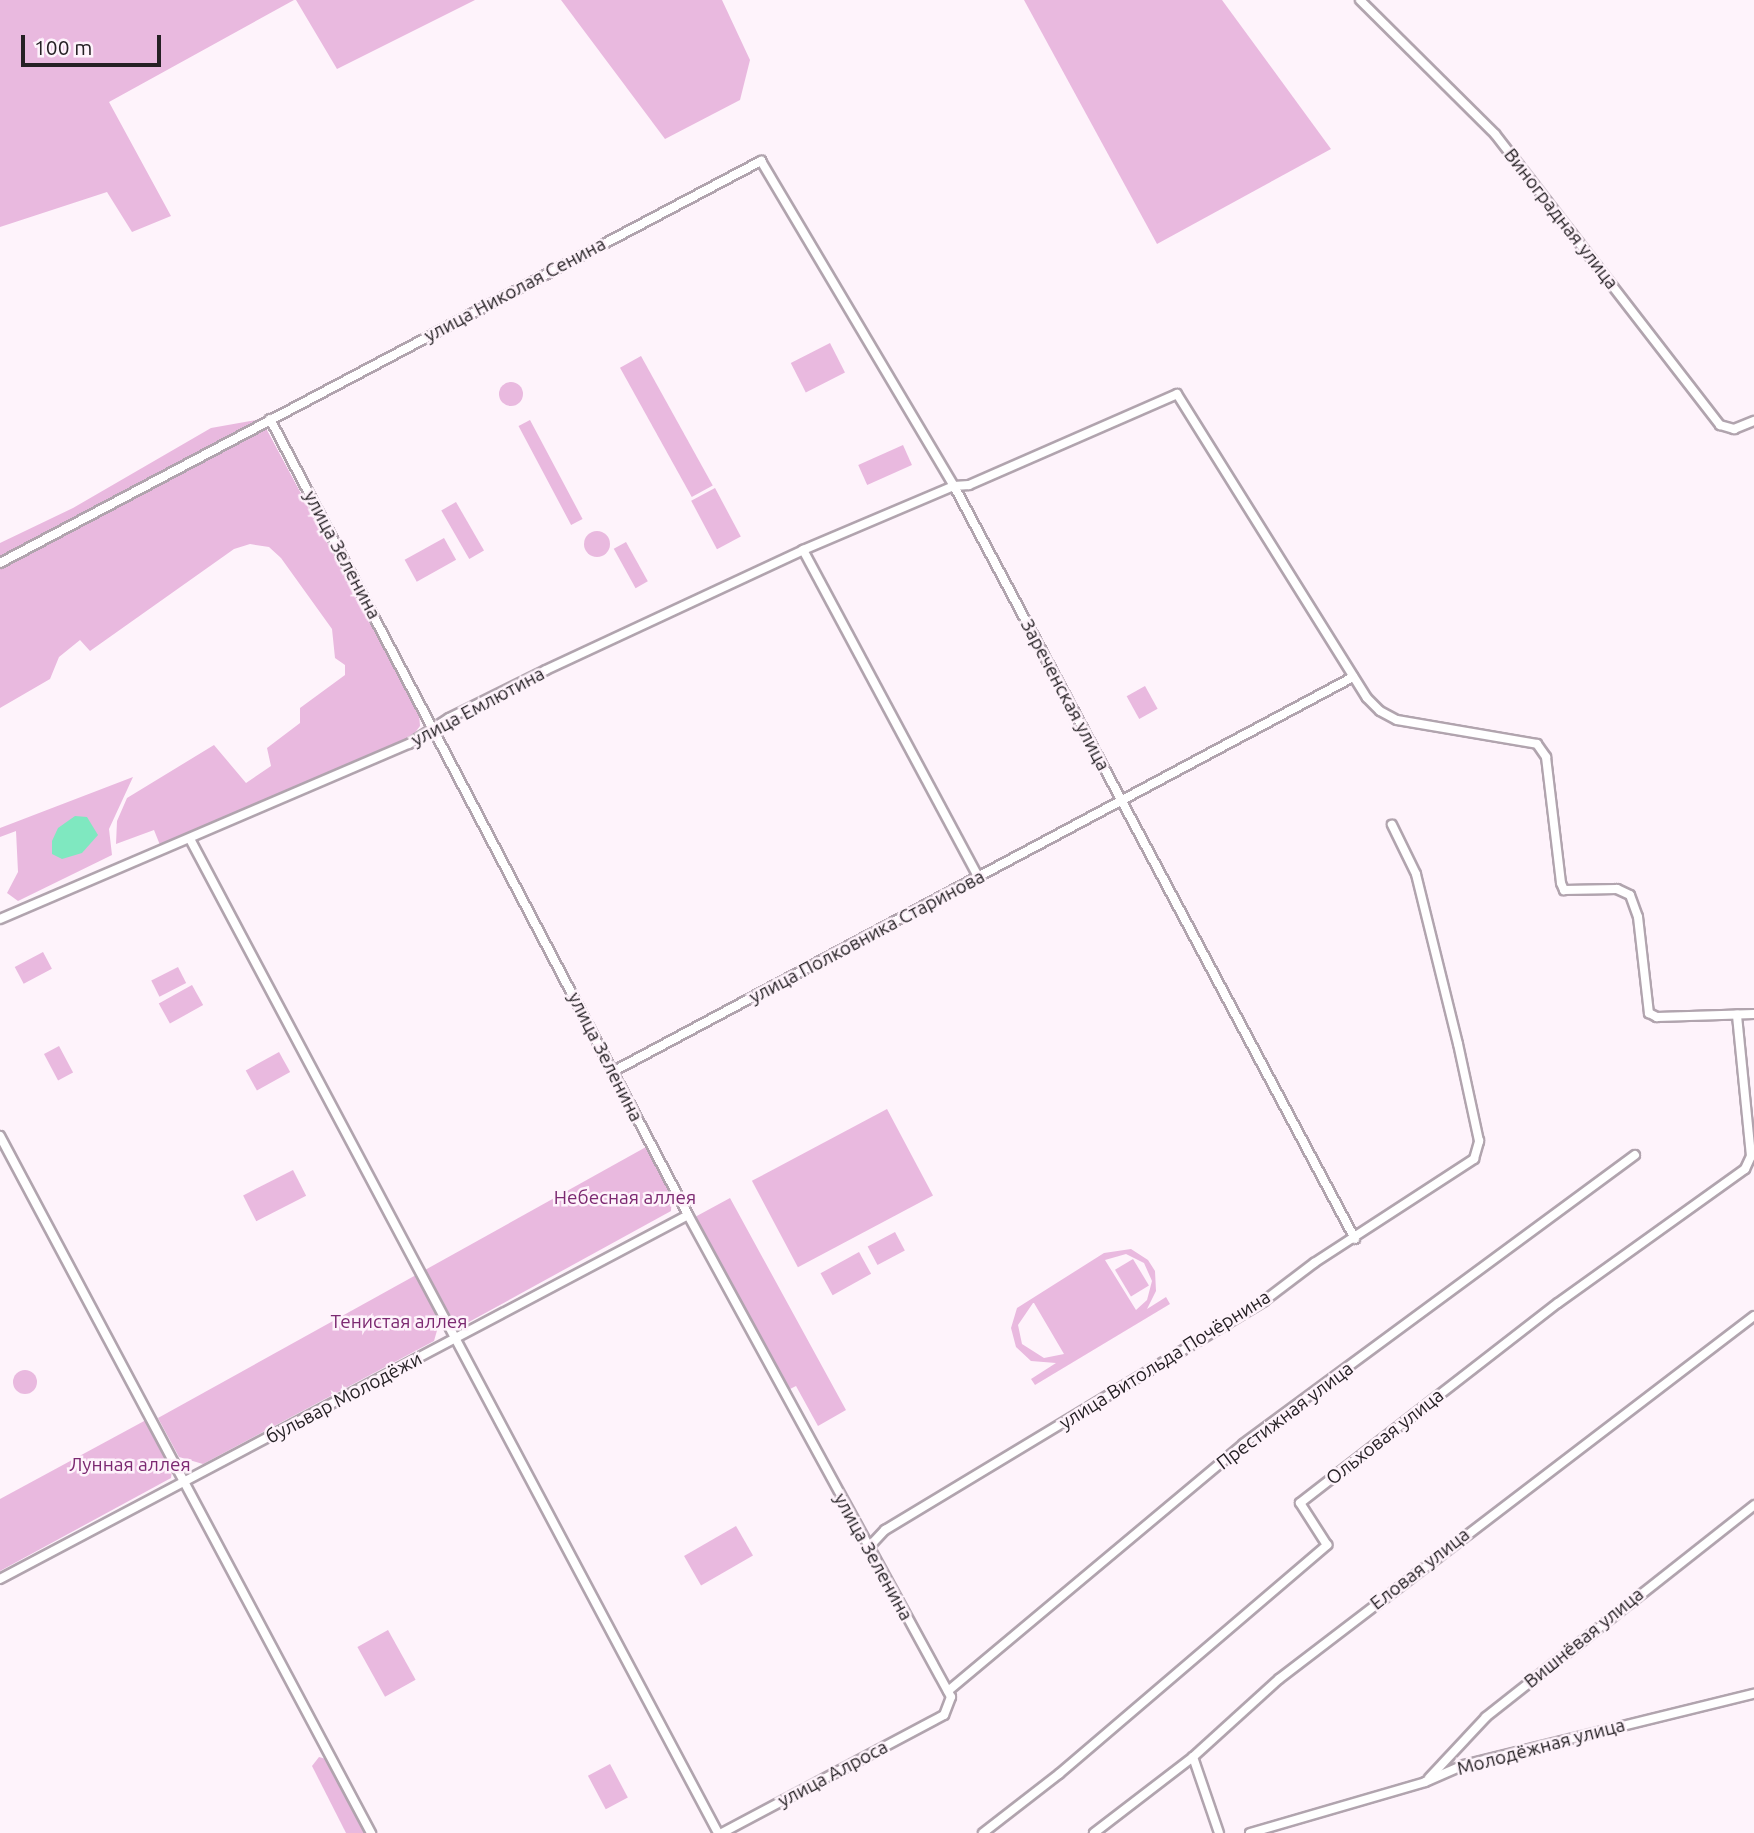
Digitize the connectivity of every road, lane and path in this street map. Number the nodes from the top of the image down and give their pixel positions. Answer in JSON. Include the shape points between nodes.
{"nodes":[{"id":1,"x":1360,"y":0,"type":"edge"},
{"id":2,"x":761,"y":161,"type":"joint"},
{"id":3,"x":270,"y":419,"type":"junction"},
{"id":4,"x":1754,"y":421,"type":"edge"},
{"id":5,"x":954,"y":486,"type":"junction"},
{"id":6,"x":803,"y":550,"type":"junction"},
{"id":7,"x":0,"y":562,"type":"edge"},
{"id":8,"x":1353,"y":677,"type":"junction"},
{"id":9,"x":433,"y":728,"type":"junction"},
{"id":10,"x":1122,"y":803,"type":"junction"},
{"id":11,"x":1392,"y":825,"type":"dead end"},
{"id":12,"x":190,"y":839,"type":"junction"},
{"id":13,"x":979,"y":878,"type":"junction"},
{"id":14,"x":0,"y":919,"type":"edge"},
{"id":15,"x":1754,"y":1014,"type":"edge"},
{"id":16,"x":1737,"y":1015,"type":"junction"},
{"id":17,"x":612,"y":1072,"type":"junction"},
{"id":18,"x":0,"y":1136,"type":"edge"},
{"id":19,"x":1635,"y":1155,"type":"dead end"},
{"id":20,"x":688,"y":1215,"type":"junction"},
{"id":21,"x":1355,"y":1238,"type":"junction"},
{"id":22,"x":1754,"y":1315,"type":"edge"},
{"id":23,"x":456,"y":1340,"type":"junction"},
{"id":24,"x":185,"y":1481,"type":"junction"},
{"id":25,"x":1754,"y":1505,"type":"edge"},
{"id":26,"x":868,"y":1548,"type":"junction"},
{"id":27,"x":0,"y":1579,"type":"edge"},
{"id":28,"x":948,"y":1691,"type":"junction"},
{"id":29,"x":1754,"y":1694,"type":"edge"},
{"id":30,"x":1194,"y":1758,"type":"junction"},
{"id":31,"x":1425,"y":1783,"type":"junction"},
{"id":32,"x":372,"y":1833,"type":"edge"},
{"id":33,"x":720,"y":1833,"type":"edge"},
{"id":34,"x":983,"y":1833,"type":"edge"},
{"id":35,"x":1094,"y":1833,"type":"edge"},
{"id":36,"x":1219,"y":1833,"type":"edge"},
{"id":37,"x":1250,"y":1833,"type":"edge"}],
"edges":[{"from":1,"to":4,"type":"street","name":"Виноградная улица","via":[[1495,134],[1720,425],[1734,429]]},
{"from":2,"to":3,"type":"street","name":"улица Николая Сенина"},
{"from":2,"to":5,"type":"street","name":"Зареченская улица"},
{"from":3,"to":7,"type":"street","name":"улица Николая Сенина"},
{"from":3,"to":9,"type":"street","name":"улица Зеленина"},
{"from":5,"to":6,"type":"street","name":"улица Емлютина"},
{"from":5,"to":8,"type":"street","name":"улица Емлютина","via":[[969,485],[1178,394]]},
{"from":5,"to":10,"type":"street","name":"Зареченская улица"},
{"from":6,"to":9,"type":"street","name":"улица Емлютина"},
{"from":6,"to":13,"type":"street"},
{"from":8,"to":10,"type":"street","name":"улица Полковника Старинова"},
{"from":8,"to":16,"type":"street","via":[[1373,704],[1397,720],[1536,744],[1546,757],[1561,883],[1564,890],[1617,889],[1630,895],[1638,917],[1649,1013],[1657,1017]]},
{"from":9,"to":12,"type":"street","name":"улица Емлютина","via":[[409,744]]},
{"from":9,"to":17,"type":"street","name":"улица Зеленина"},
{"from":10,"to":13,"type":"street","name":"улица Полковника Старинова"},
{"from":10,"to":21,"type":"street","name":"Зареченская улица"},
{"from":11,"to":21,"type":"street","name":"улица Витольда Почёрнина","via":[[1416,874],[1479,1141],[1474,1159],[1462,1171]]},
{"from":12,"to":14,"type":"street","name":"улица Емлютина"},
{"from":12,"to":23,"type":"street"},
{"from":13,"to":17,"type":"street","name":"улица Полковника Старинова"},
{"from":15,"to":16,"type":"street"},
{"from":16,"to":34,"type":"street","name":"Ольховая улица","via":[[1751,1156],[1745,1169],[1558,1303],[1300,1503],[1327,1545],[1059,1774]]},
{"from":17,"to":20,"type":"street","name":"улица Зеленина"},
{"from":18,"to":24,"type":"street"},
{"from":19,"to":28,"type":"street","name":"Престижная улица","via":[[1243,1444]]},
{"from":20,"to":23,"type":"street","name":"бульвар Молодёжи"},
{"from":20,"to":26,"type":"street","name":"улица Зеленина"},
{"from":21,"to":26,"type":"street","name":"улица Витольда Почёрнина","via":[[1264,1301],[884,1530]]},
{"from":22,"to":30,"type":"street","name":"Еловая улица","via":[[1279,1679]]},
{"from":23,"to":24,"type":"street","name":"бульвар Молодёжи"},
{"from":23,"to":33,"type":"street"},
{"from":24,"to":27,"type":"street","name":"бульвар Молодёжи"},
{"from":24,"to":32,"type":"street"},
{"from":25,"to":31,"type":"street","name":"Вишнёвая улица","via":[[1486,1717]]},
{"from":26,"to":28,"type":"street","name":"улица Зеленина"},
{"from":28,"to":33,"type":"street","name":"улица Алроса","via":[[952,1702],[944,1715]]},
{"from":29,"to":31,"type":"street","name":"Молодёжная улица","via":[[1464,1765]]},
{"from":30,"to":35,"type":"street","name":"Еловая улица"},
{"from":30,"to":36,"type":"street"},
{"from":31,"to":37,"type":"street","name":"Молодёжная улица"}]}
